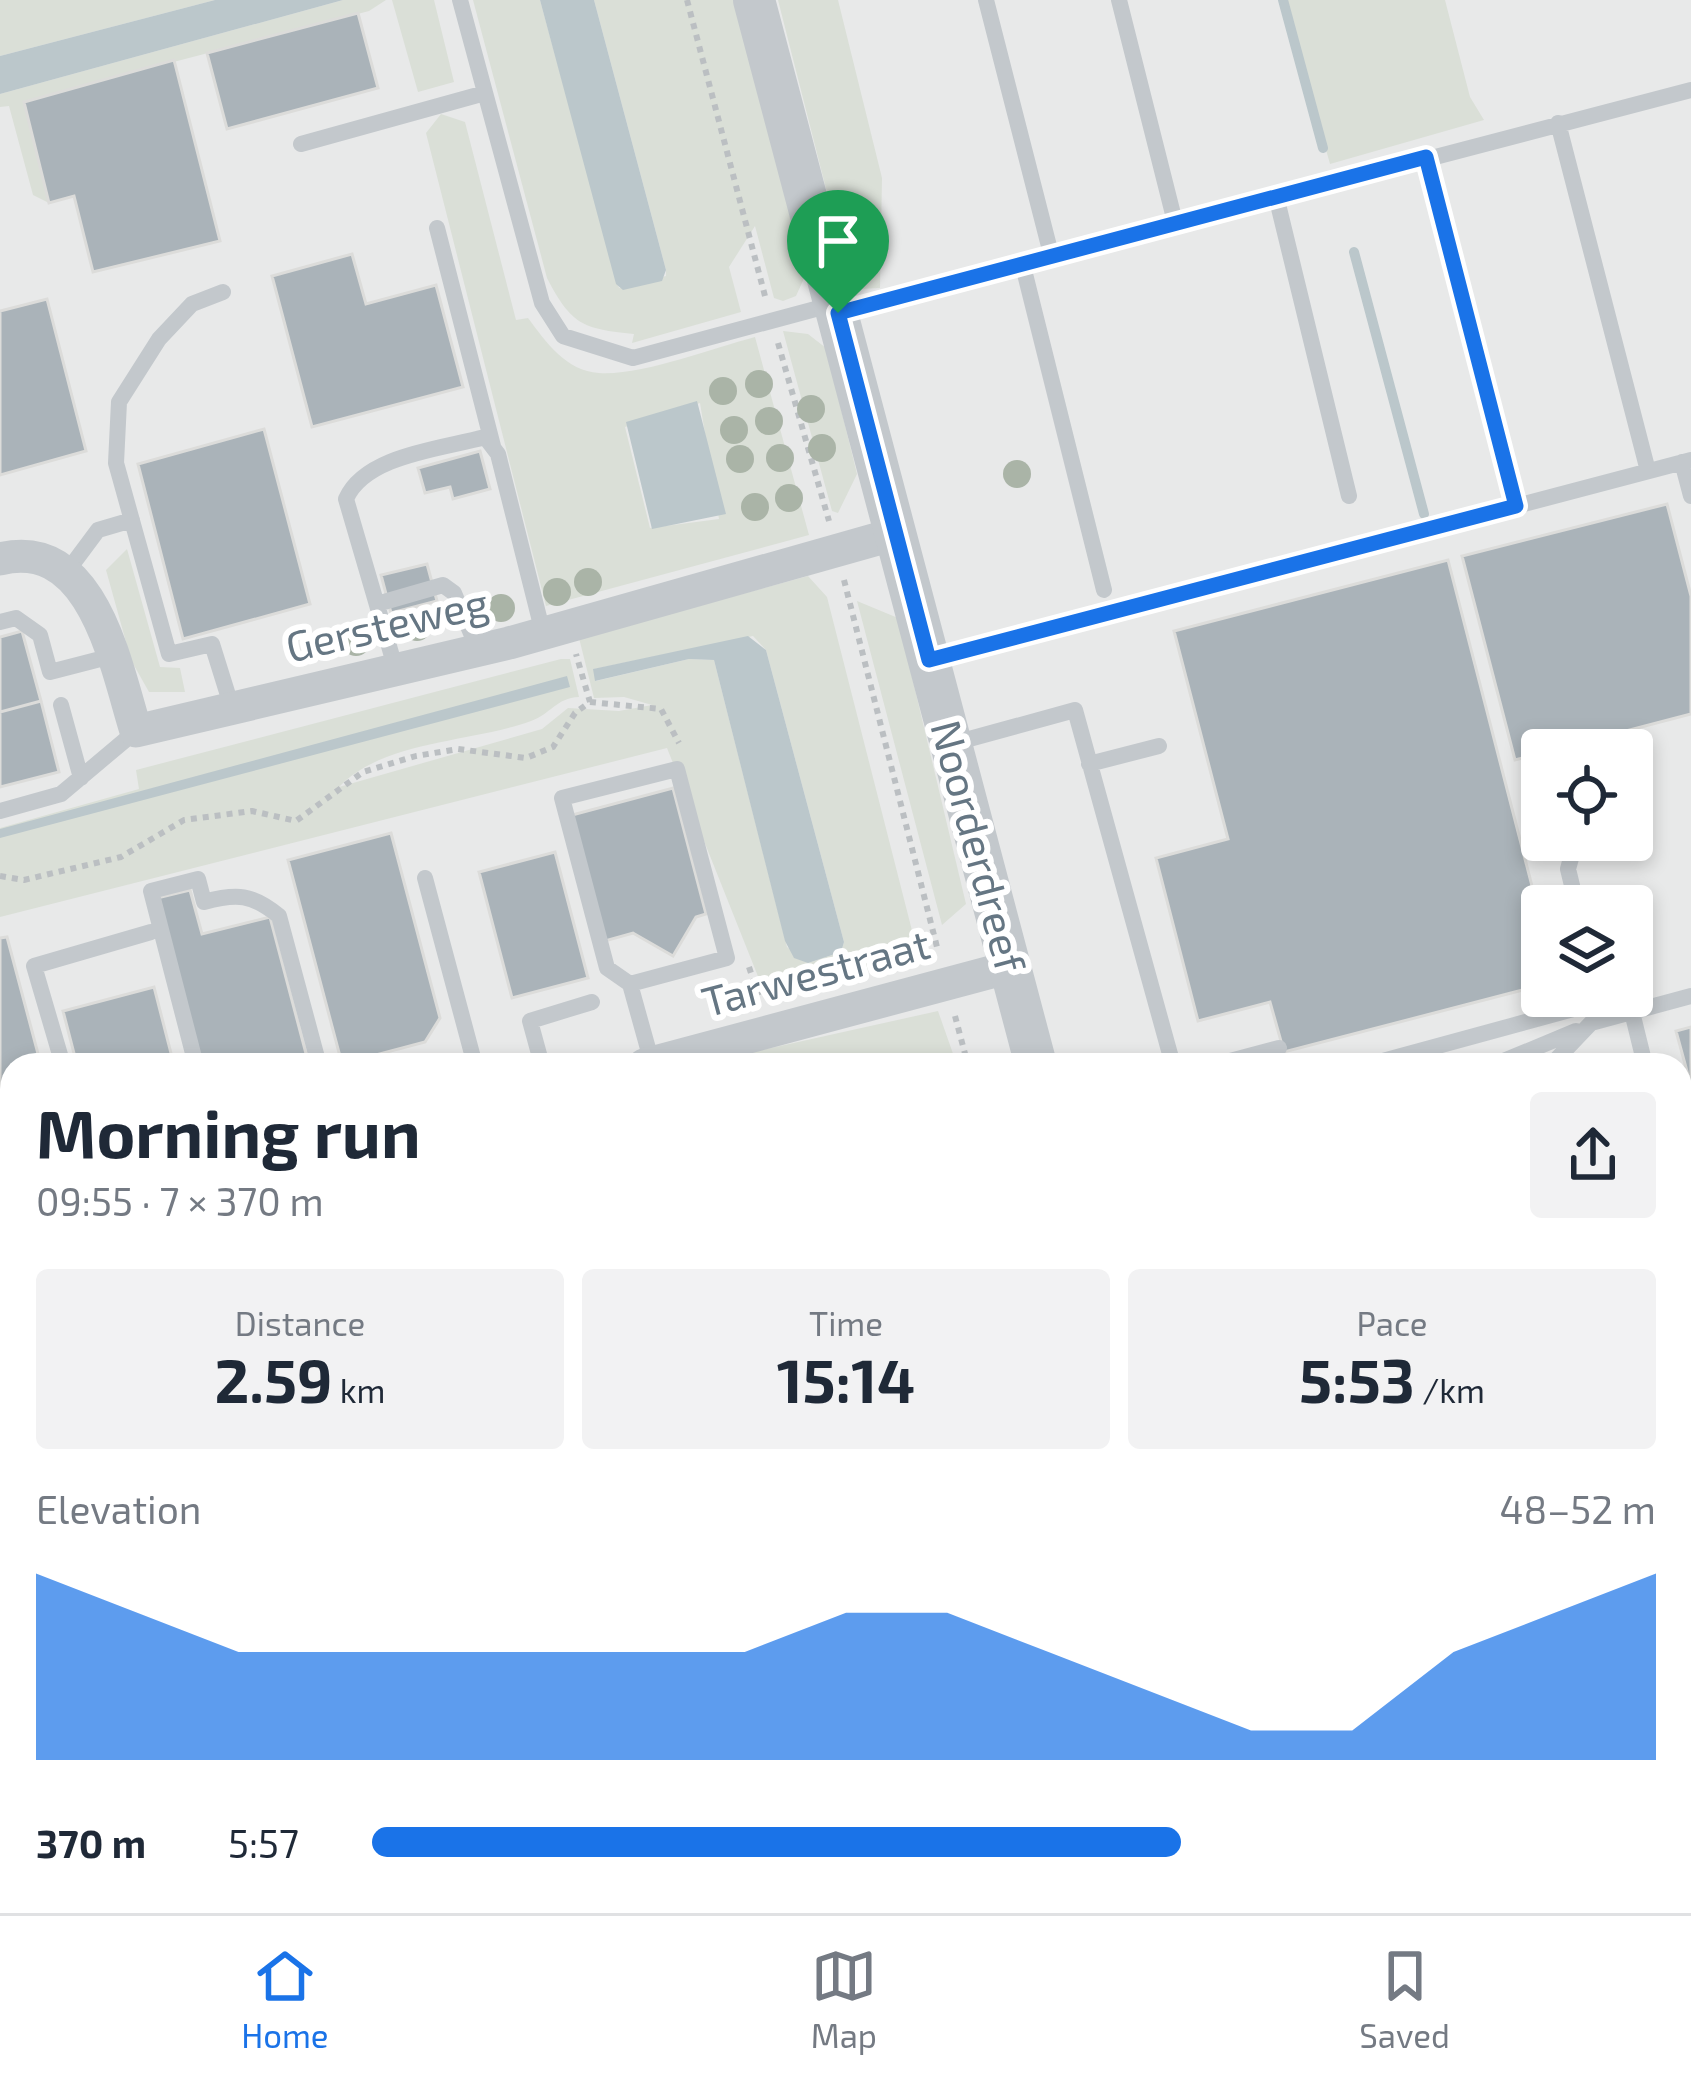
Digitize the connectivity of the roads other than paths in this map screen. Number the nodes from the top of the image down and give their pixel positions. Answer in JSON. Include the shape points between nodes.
{"nodes":[{"id":1,"x":460,"y":0,"type":"edge"},
{"id":2,"x":754,"y":0,"type":"edge"},
{"id":3,"x":986,"y":0,"type":"edge"},
{"id":4,"x":1118,"y":0,"type":"edge"},
{"id":5,"x":1691,"y":92,"type":"edge"},
{"id":6,"x":485,"y":93,"type":"junction"},
{"id":7,"x":1558,"y":123,"type":"junction"},
{"id":8,"x":301,"y":144,"type":"dead end"},
{"id":9,"x":1426,"y":157,"type":"junction"},
{"id":10,"x":1276,"y":196,"type":"junction"},
{"id":11,"x":1175,"y":222,"type":"junction"},
{"id":12,"x":437,"y":228,"type":"dead end"},
{"id":13,"x":1052,"y":254,"type":"junction"},
{"id":14,"x":1022,"y":262,"type":"junction"},
{"id":15,"x":223,"y":292,"type":"dead end"},
{"id":16,"x":837,"y":308,"type":"junction"},
{"id":17,"x":493,"y":446,"type":"junction"},
{"id":18,"x":1686,"y":461,"type":"edge"},
{"id":19,"x":1648,"y":471,"type":"junction"},
{"id":20,"x":1349,"y":496,"type":"dead end"},
{"id":21,"x":1691,"y":496,"type":"edge"},
{"id":22,"x":1516,"y":506,"type":"junction"},
{"id":23,"x":132,"y":520,"type":"junction"},
{"id":24,"x":895,"y":534,"type":"junction"},
{"id":25,"x":0,"y":560,"type":"edge"},
{"id":26,"x":67,"y":573,"type":"junction"},
{"id":27,"x":1104,"y":590,"type":"dead end"},
{"id":28,"x":377,"y":604,"type":"junction"},
{"id":29,"x":0,"y":622,"type":"edge"},
{"id":30,"x":543,"y":633,"type":"junction"},
{"id":31,"x":478,"y":650,"type":"junction"},
{"id":32,"x":112,"y":656,"type":"junction"},
{"id":33,"x":929,"y":660,"type":"junction"},
{"id":34,"x":396,"y":670,"type":"junction"},
{"id":35,"x":61,"y":705,"type":"dead end"},
{"id":36,"x":232,"y":708,"type":"junction"},
{"id":37,"x":136,"y":731,"type":"junction"},
{"id":38,"x":951,"y":744,"type":"junction"},
{"id":39,"x":1159,"y":746,"type":"dead end"},
{"id":40,"x":1089,"y":764,"type":"junction"},
{"id":41,"x":81,"y":778,"type":"junction"},
{"id":42,"x":0,"y":811,"type":"edge"},
{"id":43,"x":424,"y":878,"type":"dead end"},
{"id":44,"x":152,"y":932,"type":"dead end"},
{"id":45,"x":1010,"y":967,"type":"junction"},
{"id":46,"x":630,"y":984,"type":"junction"},
{"id":47,"x":1691,"y":996,"type":"edge"},
{"id":48,"x":592,"y":1002,"type":"dead end"},
{"id":49,"x":1653,"y":1006,"type":"edge"},
{"id":50,"x":1544,"y":1017,"type":"edge"},
{"id":51,"x":1616,"y":1017,"type":"edge"},
{"id":52,"x":1632,"y":1017,"type":"edge"},
{"id":53,"x":1588,"y":1026,"type":"junction"},
{"id":54,"x":1280,"y":1048,"type":"dead end"},
{"id":55,"x":59,"y":1053,"type":"edge"},
{"id":56,"x":193,"y":1053,"type":"edge"},
{"id":57,"x":316,"y":1053,"type":"edge"},
{"id":58,"x":472,"y":1053,"type":"edge"},
{"id":59,"x":539,"y":1053,"type":"edge"},
{"id":60,"x":646,"y":1053,"type":"edge"},
{"id":61,"x":724,"y":1053,"type":"edge"},
{"id":62,"x":1033,"y":1053,"type":"edge"},
{"id":63,"x":1170,"y":1053,"type":"edge"},
{"id":64,"x":1261,"y":1053,"type":"edge"},
{"id":65,"x":1412,"y":1053,"type":"edge"},
{"id":66,"x":1523,"y":1053,"type":"edge"},
{"id":67,"x":1562,"y":1053,"type":"edge"},
{"id":68,"x":1642,"y":1053,"type":"edge"}],
"edges":[{"from":1,"to":6,"type":"lane"},
{"from":2,"to":16,"type":"street","name":"Noorderdreef"},
{"from":3,"to":13,"type":"lane"},
{"from":4,"to":11,"type":"lane"},
{"from":5,"to":7,"type":"lane"},
{"from":6,"to":8,"type":"lane"},
{"from":6,"to":16,"type":"lane","via":[[542,303],[562,336],[633,358]]},
{"from":7,"to":9,"type":"lane"},
{"from":7,"to":19,"type":"lane"},
{"from":9,"to":10,"type":"lane"},
{"from":9,"to":22,"type":"lane"},
{"from":10,"to":11,"type":"lane"},
{"from":10,"to":20,"type":"lane"},
{"from":11,"to":13,"type":"lane"},
{"from":12,"to":17,"type":"lane"},
{"from":13,"to":14,"type":"lane"},
{"from":14,"to":16,"type":"lane"},
{"from":14,"to":27,"type":"lane"},
{"from":15,"to":23,"type":"lane","via":[[192,304],[119,402],[116,463]]},
{"from":16,"to":24,"type":"street","name":"Noorderdreef"},
{"from":17,"to":28,"type":"lane","via":[[485,437],[390,463],[353,482],[346,499]]},
{"from":17,"to":30,"type":"lane"},
{"from":18,"to":19,"type":"lane"},
{"from":18,"to":21,"type":"lane"},
{"from":19,"to":22,"type":"lane"},
{"from":22,"to":33,"type":"lane"},
{"from":23,"to":26,"type":"lane","via":[[98,530]]},
{"from":23,"to":36,"type":"lane","via":[[169,654],[212,644]]},
{"from":24,"to":30,"type":"street","name":"Gersteweg"},
{"from":24,"to":33,"type":"street","name":"Noorderdreef"},
{"from":25,"to":26,"type":"street","via":[[14,556]]},
{"from":26,"to":32,"type":"street","via":[[98,612]]},
{"from":28,"to":31,"type":"lane","via":[[442,585],[454,592]]},
{"from":28,"to":34,"type":"lane"},
{"from":29,"to":32,"type":"lane","via":[[16,618],[40,635],[50,673]]},
{"from":30,"to":31,"type":"street","name":"Gersteweg"},
{"from":31,"to":34,"type":"street","name":"Gersteweg"},
{"from":32,"to":37,"type":"street"},
{"from":33,"to":38,"type":"street","name":"Noorderdreef"},
{"from":34,"to":36,"type":"street","name":"Gersteweg"},
{"from":35,"to":41,"type":"lane"},
{"from":36,"to":37,"type":"street","name":"Gersteweg"},
{"from":37,"to":41,"type":"lane"},
{"from":38,"to":40,"type":"lane","via":[[1075,710]]},
{"from":38,"to":45,"type":"street","name":"Noorderdreef"},
{"from":39,"to":40,"type":"lane"},
{"from":40,"to":63,"type":"lane"},
{"from":41,"to":42,"type":"lane","via":[[61,794]]},
{"from":43,"to":58,"type":"lane"},
{"from":44,"to":55,"type":"lane","via":[[34,966]]},
{"from":45,"to":61,"type":"street","name":"Tarwestraat"},
{"from":45,"to":62,"type":"street","name":"Noorderdreef"},
{"from":46,"to":46,"type":"lane","via":[[607,968],[562,798],[677,769],[727,958]]},
{"from":46,"to":60,"type":"lane"},
{"from":47,"to":49,"type":"lane"},
{"from":48,"to":59,"type":"lane","via":[[530,1021]]},
{"from":50,"to":65,"type":"lane"},
{"from":51,"to":53,"type":"lane"},
{"from":52,"to":68,"type":"lane"},
{"from":53,"to":66,"type":"lane"},
{"from":53,"to":67,"type":"lane"},
{"from":54,"to":64,"type":"lane"},
{"from":56,"to":57,"type":"lane","via":[[152,890],[198,879],[204,902],[238,893],[279,916]]}]}
